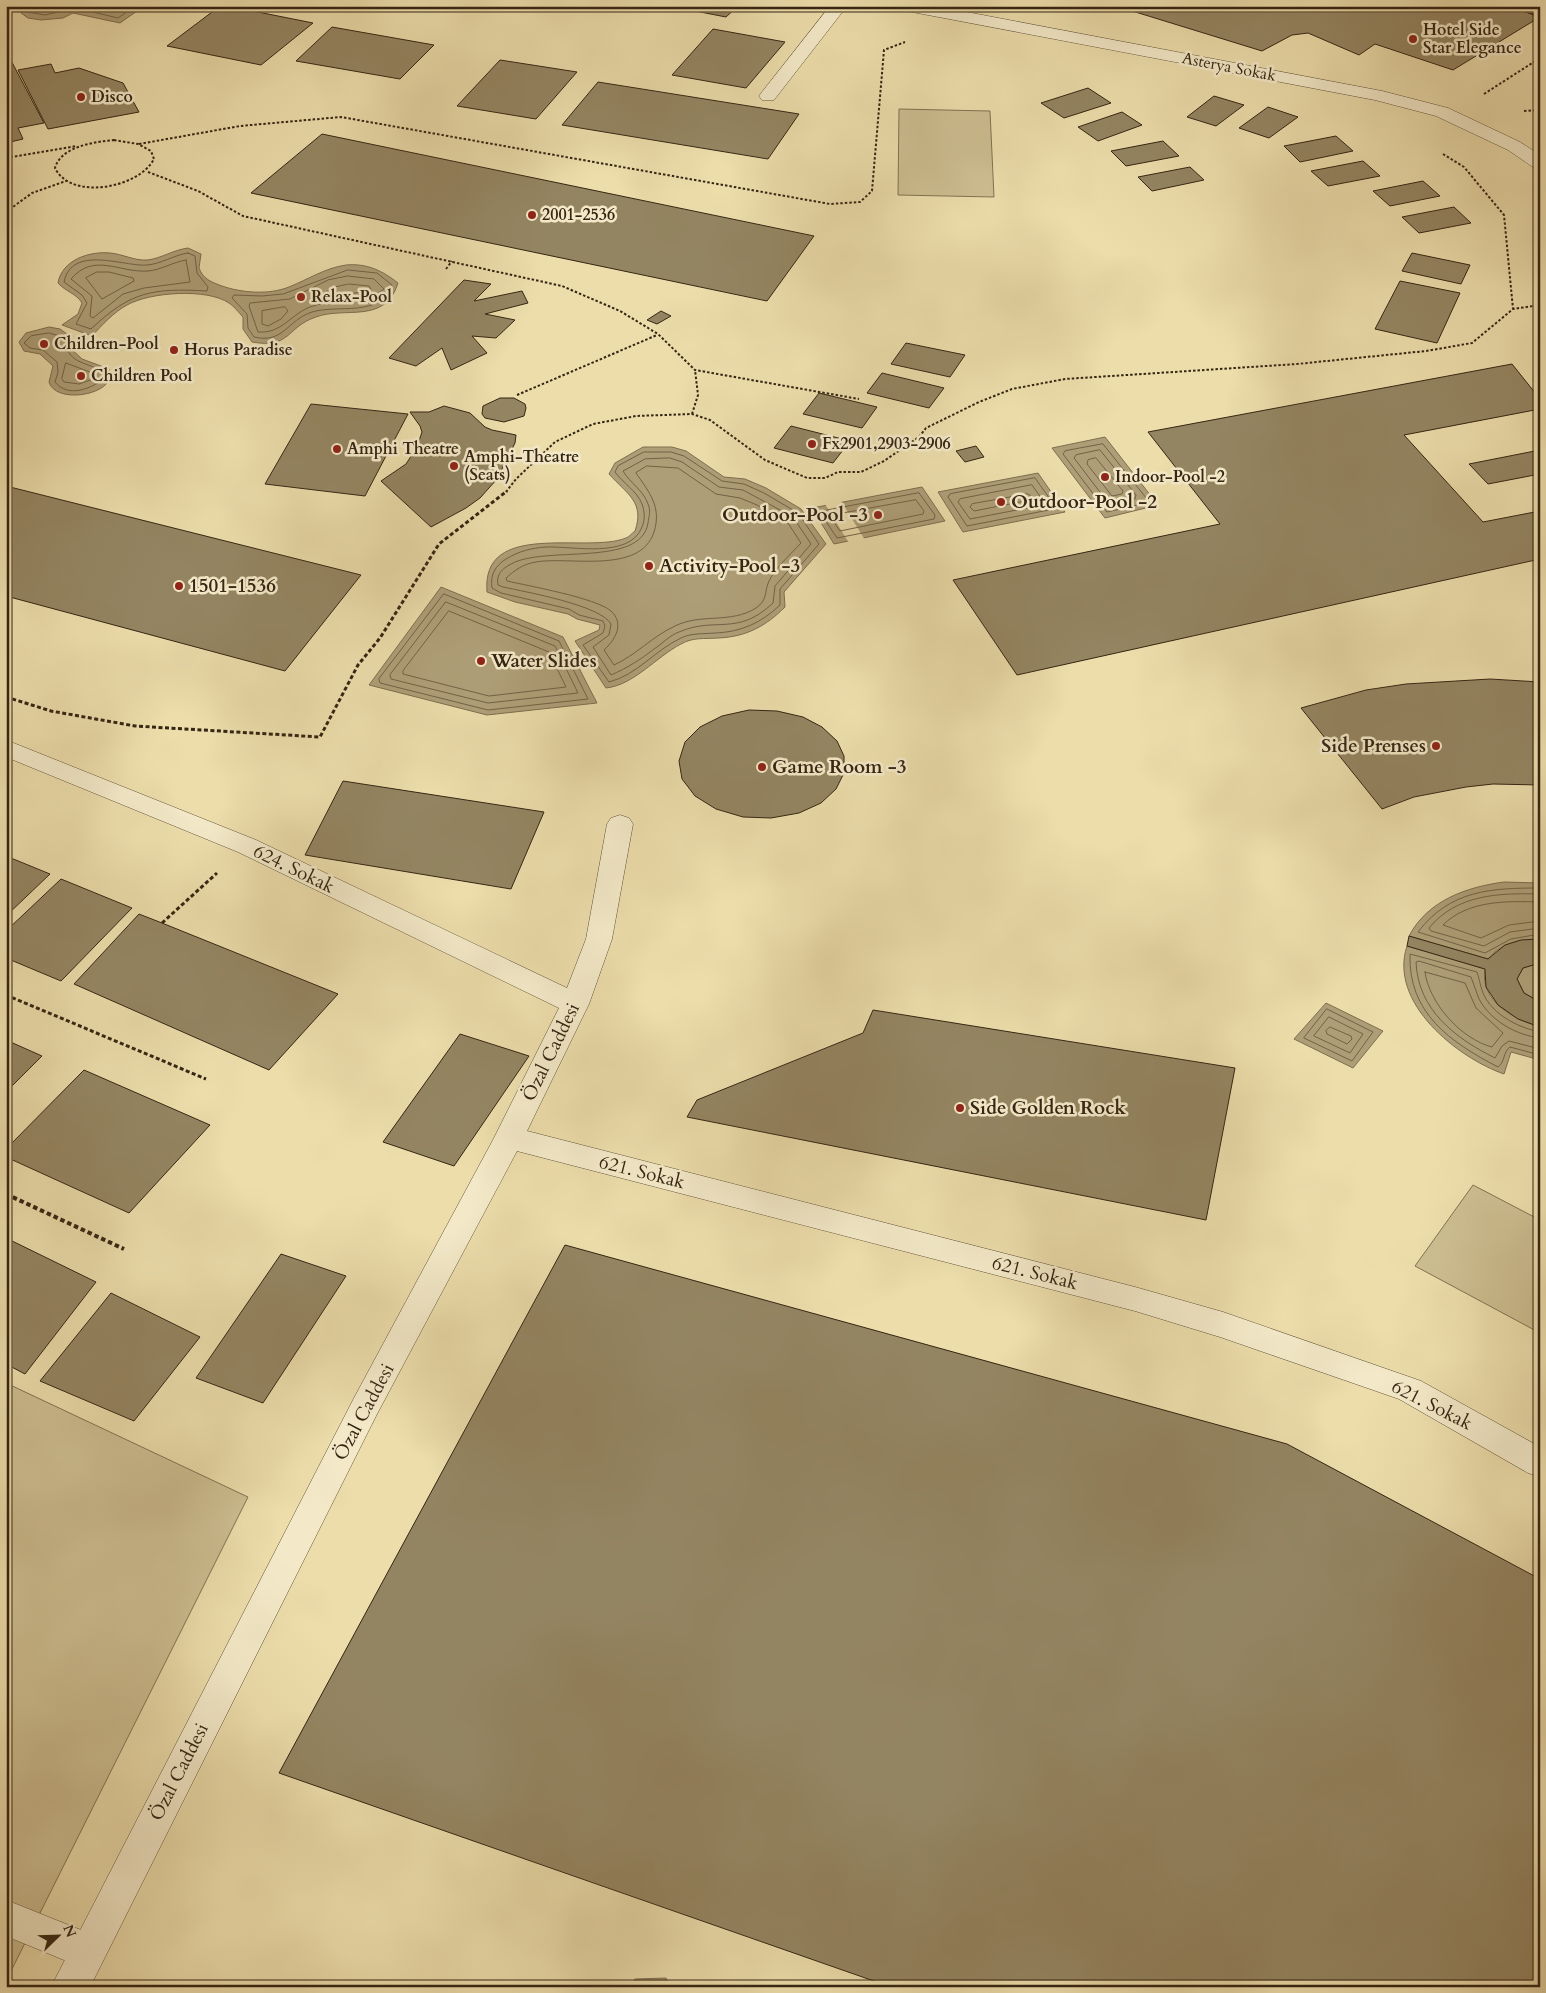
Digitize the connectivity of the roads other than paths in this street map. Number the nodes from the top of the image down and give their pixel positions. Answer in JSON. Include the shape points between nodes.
{"nodes":[{"id":1,"x":839,"y":6,"type":"edge"},
{"id":2,"x":907,"y":6,"type":"edge"},
{"id":3,"x":768,"y":96,"type":"dead end"},
{"id":4,"x":1540,"y":163,"type":"edge"},
{"id":5,"x":6,"y":748,"type":"edge"},
{"id":6,"x":620,"y":824,"type":"dead end"},
{"id":7,"x":575,"y":1004,"type":"junction"},
{"id":8,"x":509,"y":1138,"type":"junction"},
{"id":9,"x":1540,"y":1463,"type":"edge"},
{"id":10,"x":6,"y":1918,"type":"edge"},
{"id":11,"x":88,"y":1951,"type":"junction"},
{"id":12,"x":70,"y":1987,"type":"edge"}],
"edges":[{"from":1,"to":3,"type":"street"},
{"from":2,"to":4,"type":"street","name":"Asterya Sokak","via":[[1376,94],[1442,112],[1514,146]]},
{"from":5,"to":7,"type":"street","name":"624. Sokak","via":[[247,846]]},
{"from":6,"to":7,"type":"street","name":"Özal Caddesi","via":[[600,939]]},
{"from":7,"to":8,"type":"street","name":"Özal Caddesi"},
{"from":8,"to":9,"type":"street","name":"621. Sokak","via":[[1135,1299],[1223,1325],[1410,1390]]},
{"from":8,"to":11,"type":"street","name":"Özal Caddesi","via":[[365,1407]]},
{"from":10,"to":11,"type":"street"},
{"from":11,"to":12,"type":"street","name":"Özal Caddesi"}]}
